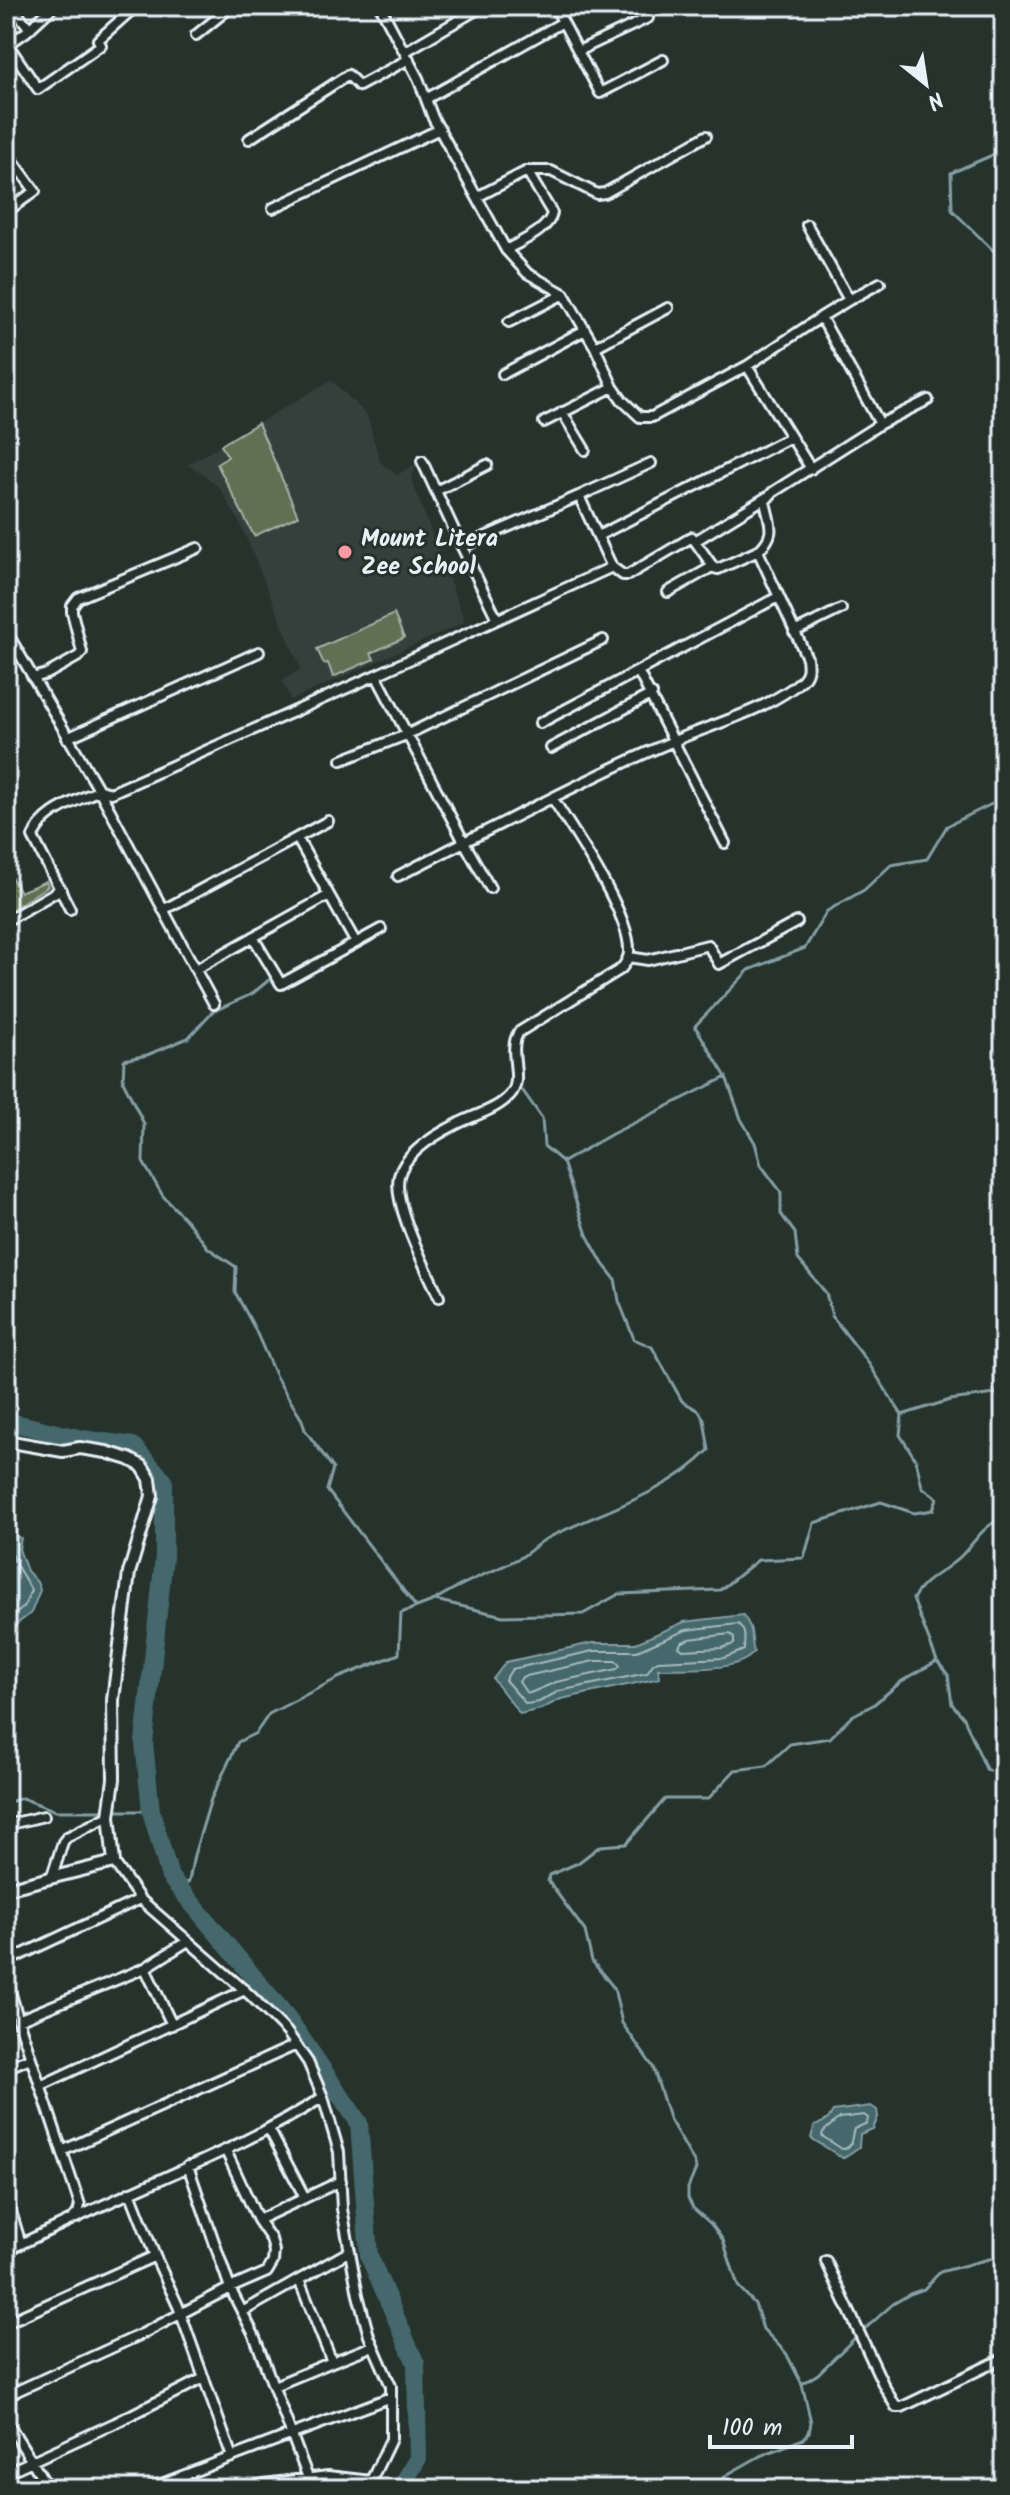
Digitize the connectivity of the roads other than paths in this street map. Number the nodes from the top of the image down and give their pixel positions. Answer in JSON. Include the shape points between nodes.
{"nodes":[{"id":1,"x":12,"y":6,"type":"edge"},
{"id":2,"x":54,"y":6,"type":"edge"},
{"id":3,"x":136,"y":6,"type":"edge"},
{"id":4,"x":232,"y":6,"type":"edge"},
{"id":5,"x":380,"y":6,"type":"edge"},
{"id":6,"x":483,"y":6,"type":"edge"},
{"id":7,"x":569,"y":6,"type":"edge"},
{"id":8,"x":556,"y":9,"type":"edge"},
{"id":9,"x":648,"y":18,"type":"dead end"},
{"id":10,"x":563,"y":22,"type":"junction"},
{"id":11,"x":30,"y":29,"type":"junction"},
{"id":12,"x":196,"y":35,"type":"dead end"},
{"id":13,"x":7,"y":46,"type":"edge"},
{"id":14,"x":578,"y":51,"type":"junction"},
{"id":15,"x":407,"y":55,"type":"junction"},
{"id":16,"x":663,"y":60,"type":"dead end"},
{"id":17,"x":426,"y":99,"type":"junction"},
{"id":18,"x":440,"y":129,"type":"junction"},
{"id":19,"x":706,"y":136,"type":"dead end"},
{"id":20,"x":249,"y":139,"type":"dead end"},
{"id":21,"x":6,"y":151,"type":"edge"},
{"id":22,"x":527,"y":171,"type":"junction"},
{"id":23,"x":477,"y":197,"type":"junction"},
{"id":24,"x":273,"y":208,"type":"dead end"},
{"id":25,"x":6,"y":212,"type":"edge"},
{"id":26,"x":807,"y":225,"type":"dead end"},
{"id":27,"x":506,"y":250,"type":"junction"},
{"id":28,"x":880,"y":283,"type":"dead end"},
{"id":29,"x":564,"y":294,"type":"junction"},
{"id":30,"x":849,"y":300,"type":"junction"},
{"id":31,"x":668,"y":308,"type":"dead end"},
{"id":32,"x":821,"y":317,"type":"junction"},
{"id":33,"x":509,"y":322,"type":"dead end"},
{"id":34,"x":585,"y":330,"type":"junction"},
{"id":35,"x":595,"y":347,"type":"junction"},
{"id":36,"x":747,"y":366,"type":"junction"},
{"id":37,"x":503,"y":374,"type":"dead end"},
{"id":38,"x":613,"y":387,"type":"junction"},
{"id":39,"x":928,"y":400,"type":"dead end"},
{"id":40,"x":562,"y":412,"type":"junction"},
{"id":41,"x":544,"y":422,"type":"dead end"},
{"id":42,"x":880,"y":424,"type":"junction"},
{"id":43,"x":791,"y":437,"type":"junction"},
{"id":44,"x":585,"y":450,"type":"dead end"},
{"id":45,"x":422,"y":461,"type":"dead end"},
{"id":46,"x":651,"y":463,"type":"dead end"},
{"id":47,"x":487,"y":465,"type":"dead end"},
{"id":48,"x":811,"y":469,"type":"junction"},
{"id":49,"x":436,"y":491,"type":"junction"},
{"id":50,"x":579,"y":496,"type":"junction"},
{"id":51,"x":768,"y":496,"type":"junction"},
{"id":52,"x":598,"y":536,"type":"junction"},
{"id":53,"x":695,"y":541,"type":"junction"},
{"id":54,"x":462,"y":547,"type":"junction"},
{"id":55,"x":198,"y":548,"type":"dead end"},
{"id":56,"x":758,"y":551,"type":"junction"},
{"id":57,"x":612,"y":567,"type":"junction"},
{"id":58,"x":712,"y":567,"type":"junction"},
{"id":59,"x":668,"y":592,"type":"dead end"},
{"id":60,"x":778,"y":597,"type":"junction"},
{"id":61,"x":841,"y":609,"type":"dead end"},
{"id":62,"x":497,"y":619,"type":"junction"},
{"id":63,"x":6,"y":631,"type":"edge"},
{"id":64,"x":794,"y":632,"type":"junction"},
{"id":65,"x":603,"y":640,"type":"dead end"},
{"id":66,"x":259,"y":652,"type":"dead end"},
{"id":67,"x":638,"y":671,"type":"junction"},
{"id":68,"x":376,"y":675,"type":"junction"},
{"id":69,"x":33,"y":678,"type":"junction"},
{"id":70,"x":652,"y":694,"type":"junction"},
{"id":71,"x":540,"y":723,"type":"dead end"},
{"id":72,"x":406,"y":735,"type":"junction"},
{"id":73,"x":67,"y":738,"type":"junction"},
{"id":74,"x":672,"y":741,"type":"junction"},
{"id":75,"x":551,"y":748,"type":"dead end"},
{"id":76,"x":342,"y":760,"type":"dead end"},
{"id":77,"x":99,"y":790,"type":"junction"},
{"id":78,"x":553,"y":799,"type":"junction"},
{"id":79,"x":328,"y":821,"type":"dead end"},
{"id":80,"x":297,"y":838,"type":"junction"},
{"id":81,"x":464,"y":842,"type":"junction"},
{"id":82,"x":725,"y":843,"type":"dead end"},
{"id":83,"x":398,"y":876,"type":"dead end"},
{"id":84,"x":490,"y":888,"type":"dead end"},
{"id":85,"x":61,"y":889,"type":"junction"},
{"id":86,"x":329,"y":895,"type":"junction"},
{"id":87,"x":70,"y":909,"type":"dead end"},
{"id":88,"x":163,"y":910,"type":"junction"},
{"id":89,"x":6,"y":921,"type":"edge"},
{"id":90,"x":797,"y":922,"type":"dead end"},
{"id":91,"x":381,"y":929,"type":"dead end"},
{"id":92,"x":253,"y":937,"type":"junction"},
{"id":93,"x":356,"y":943,"type":"junction"},
{"id":94,"x":629,"y":957,"type":"junction"},
{"id":95,"x":196,"y":969,"type":"junction"},
{"id":96,"x":214,"y":1004,"type":"dead end"},
{"id":97,"x":439,"y":1297,"type":"dead end"},
{"id":98,"x":6,"y":1441,"type":"edge"},
{"id":99,"x":110,"y":1812,"type":"junction"},
{"id":100,"x":44,"y":1816,"type":"dead end"},
{"id":101,"x":6,"y":1825,"type":"edge"},
{"id":102,"x":114,"y":1862,"type":"junction"},
{"id":103,"x":52,"y":1876,"type":"junction"},
{"id":104,"x":6,"y":1889,"type":"edge"},
{"id":105,"x":140,"y":1899,"type":"junction"},
{"id":106,"x":188,"y":1941,"type":"junction"},
{"id":107,"x":6,"y":1962,"type":"edge"},
{"id":108,"x":145,"y":1968,"type":"junction"},
{"id":109,"x":6,"y":1977,"type":"edge"},
{"id":110,"x":245,"y":1990,"type":"junction"},
{"id":111,"x":18,"y":2020,"type":"junction"},
{"id":112,"x":172,"y":2025,"type":"junction"},
{"id":113,"x":296,"y":2045,"type":"junction"},
{"id":114,"x":30,"y":2058,"type":"junction"},
{"id":115,"x":6,"y":2068,"type":"edge"},
{"id":116,"x":40,"y":2086,"type":"junction"},
{"id":117,"x":323,"y":2097,"type":"junction"},
{"id":118,"x":269,"y":2129,"type":"junction"},
{"id":119,"x":62,"y":2151,"type":"junction"},
{"id":120,"x":226,"y":2151,"type":"junction"},
{"id":121,"x":188,"y":2166,"type":"junction"},
{"id":122,"x":341,"y":2181,"type":"junction"},
{"id":123,"x":130,"y":2192,"type":"junction"},
{"id":124,"x":6,"y":2195,"type":"edge"},
{"id":125,"x":305,"y":2198,"type":"junction"},
{"id":126,"x":71,"y":2220,"type":"junction"},
{"id":127,"x":258,"y":2220,"type":"junction"},
{"id":128,"x":21,"y":2244,"type":"junction"},
{"id":129,"x":6,"y":2251,"type":"edge"},
{"id":130,"x":350,"y":2251,"type":"junction"},
{"id":131,"x":155,"y":2256,"type":"junction"},
{"id":132,"x":826,"y":2261,"type":"dead end"},
{"id":133,"x":299,"y":2280,"type":"junction"},
{"id":134,"x":230,"y":2288,"type":"junction"},
{"id":135,"x":242,"y":2312,"type":"junction"},
{"id":136,"x":181,"y":2314,"type":"junction"},
{"id":137,"x":6,"y":2323,"type":"edge"},
{"id":138,"x":373,"y":2346,"type":"junction"},
{"id":139,"x":1004,"y":2358,"type":"edge"},
{"id":140,"x":332,"y":2362,"type":"junction"},
{"id":141,"x":204,"y":2378,"type":"junction"},
{"id":142,"x":274,"y":2386,"type":"junction"},
{"id":143,"x":6,"y":2396,"type":"edge"},
{"id":144,"x":391,"y":2397,"type":"junction"},
{"id":145,"x":6,"y":2420,"type":"edge"},
{"id":146,"x":293,"y":2435,"type":"junction"},
{"id":147,"x":232,"y":2457,"type":"junction"},
{"id":148,"x":33,"y":2461,"type":"junction"},
{"id":149,"x":6,"y":2473,"type":"edge"},
{"id":150,"x":308,"y":2478,"type":"junction"},
{"id":151,"x":369,"y":2485,"type":"edge"},
{"id":152,"x":49,"y":2489,"type":"edge"},
{"id":153,"x":148,"y":2489,"type":"edge"},
{"id":154,"x":244,"y":2489,"type":"edge"}],
"edges":[{"from":1,"to":11,"type":"street"},
{"from":2,"to":11,"type":"street"},
{"from":3,"to":13,"type":"street","via":[[98,40],[101,45],[38,89]]},
{"from":4,"to":12,"type":"street"},
{"from":5,"to":15,"type":"street"},
{"from":6,"to":15,"type":"street"},
{"from":7,"to":8,"type":"street"},
{"from":8,"to":10,"type":"street"},
{"from":9,"to":14,"type":"street"},
{"from":10,"to":14,"type":"street"},
{"from":10,"to":17,"type":"street"},
{"from":11,"to":13,"type":"street"},
{"from":14,"to":16,"type":"street","via":[[600,93]]},
{"from":15,"to":17,"type":"street"},
{"from":15,"to":20,"type":"street","via":[[359,86],[348,75]]},
{"from":17,"to":18,"type":"street"},
{"from":18,"to":23,"type":"street"},
{"from":18,"to":24,"type":"street"},
{"from":19,"to":22,"type":"street","via":[[605,193],[551,171]]},
{"from":21,"to":25,"type":"street","via":[[35,191]]},
{"from":22,"to":23,"type":"street"},
{"from":22,"to":27,"type":"street","via":[[551,220]]},
{"from":23,"to":27,"type":"street"},
{"from":26,"to":30,"type":"street"},
{"from":27,"to":29,"type":"street","via":[[527,273]]},
{"from":28,"to":30,"type":"street"},
{"from":29,"to":33,"type":"street"},
{"from":29,"to":34,"type":"street"},
{"from":30,"to":32,"type":"street"},
{"from":31,"to":35,"type":"street"},
{"from":32,"to":36,"type":"street"},
{"from":32,"to":42,"type":"street"},
{"from":34,"to":35,"type":"street"},
{"from":34,"to":37,"type":"street"},
{"from":35,"to":38,"type":"street"},
{"from":36,"to":38,"type":"street","via":[[647,418],[633,412]]},
{"from":36,"to":43,"type":"street"},
{"from":38,"to":40,"type":"street"},
{"from":39,"to":42,"type":"street"},
{"from":40,"to":41,"type":"street"},
{"from":40,"to":44,"type":"street"},
{"from":42,"to":48,"type":"street"},
{"from":43,"to":48,"type":"street"},
{"from":43,"to":52,"type":"street"},
{"from":45,"to":49,"type":"street"},
{"from":46,"to":50,"type":"street"},
{"from":47,"to":49,"type":"street"},
{"from":48,"to":51,"type":"street"},
{"from":49,"to":54,"type":"street"},
{"from":50,"to":52,"type":"street"},
{"from":50,"to":54,"type":"street"},
{"from":51,"to":53,"type":"street"},
{"from":51,"to":56,"type":"street","via":[[772,528]]},
{"from":52,"to":57,"type":"street"},
{"from":53,"to":57,"type":"street","via":[[692,537],[628,575]]},
{"from":53,"to":58,"type":"street"},
{"from":54,"to":62,"type":"street"},
{"from":55,"to":69,"type":"street","via":[[78,598],[72,612],[82,652]]},
{"from":56,"to":58,"type":"street"},
{"from":56,"to":60,"type":"street"},
{"from":57,"to":62,"type":"street"},
{"from":58,"to":59,"type":"street"},
{"from":60,"to":64,"type":"street"},
{"from":60,"to":67,"type":"street"},
{"from":61,"to":64,"type":"street"},
{"from":62,"to":68,"type":"street"},
{"from":63,"to":69,"type":"street"},
{"from":64,"to":74,"type":"street","via":[[807,658],[803,679],[759,706]]},
{"from":65,"to":72,"type":"street"},
{"from":66,"to":73,"type":"street"},
{"from":67,"to":70,"type":"street"},
{"from":67,"to":71,"type":"street"},
{"from":68,"to":72,"type":"street"},
{"from":68,"to":77,"type":"street","via":[[123,789]]},
{"from":69,"to":73,"type":"street"},
{"from":70,"to":74,"type":"street"},
{"from":70,"to":75,"type":"street"},
{"from":72,"to":76,"type":"street"},
{"from":72,"to":81,"type":"street"},
{"from":73,"to":77,"type":"street"},
{"from":74,"to":78,"type":"street"},
{"from":74,"to":82,"type":"street"},
{"from":77,"to":85,"type":"street","via":[[51,814],[33,837]]},
{"from":77,"to":88,"type":"street"},
{"from":78,"to":81,"type":"street"},
{"from":78,"to":94,"type":"street","via":[[603,879]]},
{"from":79,"to":80,"type":"street"},
{"from":80,"to":86,"type":"street"},
{"from":80,"to":88,"type":"street"},
{"from":81,"to":83,"type":"street"},
{"from":81,"to":84,"type":"street"},
{"from":85,"to":87,"type":"street"},
{"from":85,"to":89,"type":"street"},
{"from":86,"to":92,"type":"street"},
{"from":86,"to":93,"type":"street"},
{"from":88,"to":95,"type":"street"},
{"from":90,"to":94,"type":"street","via":[[719,964],[708,945],[648,960]]},
{"from":91,"to":93,"type":"street"},
{"from":92,"to":93,"type":"street","via":[[281,984]]},
{"from":92,"to":95,"type":"street"},
{"from":94,"to":97,"type":"street","via":[[621,969],[519,1032],[514,1038],[516,1087],[511,1095],[455,1125],[404,1165],[398,1190]]},
{"from":95,"to":96,"type":"street"},
{"from":98,"to":99,"type":"street","via":[[106,1452],[142,1466],[150,1479],[152,1496],[129,1573],[116,1667]]},
{"from":99,"to":102,"type":"street"},
{"from":99,"to":103,"type":"street","via":[[67,1837]]},
{"from":100,"to":101,"type":"street"},
{"from":102,"to":103,"type":"street"},
{"from":102,"to":105,"type":"street"},
{"from":103,"to":104,"type":"street"},
{"from":105,"to":106,"type":"street"},
{"from":105,"to":107,"type":"street"},
{"from":106,"to":108,"type":"street"},
{"from":106,"to":110,"type":"street"},
{"from":108,"to":111,"type":"street"},
{"from":108,"to":112,"type":"street"},
{"from":109,"to":111,"type":"street"},
{"from":110,"to":112,"type":"street"},
{"from":110,"to":113,"type":"street"},
{"from":111,"to":114,"type":"street"},
{"from":112,"to":116,"type":"street"},
{"from":113,"to":117,"type":"street"},
{"from":113,"to":119,"type":"street"},
{"from":114,"to":115,"type":"street"},
{"from":114,"to":116,"type":"street"},
{"from":116,"to":119,"type":"street"},
{"from":117,"to":118,"type":"street"},
{"from":117,"to":122,"type":"street","via":[[339,2152]]},
{"from":118,"to":120,"type":"street"},
{"from":118,"to":125,"type":"street"},
{"from":119,"to":126,"type":"street","via":[[80,2205]]},
{"from":120,"to":121,"type":"street"},
{"from":120,"to":127,"type":"street"},
{"from":121,"to":123,"type":"street"},
{"from":121,"to":134,"type":"street"},
{"from":122,"to":125,"type":"street"},
{"from":122,"to":130,"type":"street"},
{"from":123,"to":126,"type":"street"},
{"from":123,"to":131,"type":"street"},
{"from":124,"to":128,"type":"street"},
{"from":125,"to":127,"type":"street"},
{"from":126,"to":128,"type":"street"},
{"from":127,"to":134,"type":"street","via":[[271,2239],[273,2262],[267,2272]]},
{"from":128,"to":129,"type":"street"},
{"from":130,"to":133,"type":"street"},
{"from":130,"to":138,"type":"street"},
{"from":131,"to":136,"type":"street"},
{"from":131,"to":137,"type":"street"},
{"from":132,"to":139,"type":"street","via":[[896,2407]]},
{"from":133,"to":135,"type":"street"},
{"from":133,"to":140,"type":"street"},
{"from":134,"to":135,"type":"street"},
{"from":134,"to":136,"type":"street"},
{"from":135,"to":142,"type":"street"},
{"from":136,"to":141,"type":"street"},
{"from":136,"to":143,"type":"street"},
{"from":138,"to":140,"type":"street"},
{"from":138,"to":144,"type":"street"},
{"from":140,"to":142,"type":"street"},
{"from":141,"to":147,"type":"street"},
{"from":141,"to":148,"type":"street"},
{"from":142,"to":146,"type":"street"},
{"from":144,"to":146,"type":"street"},
{"from":144,"to":151,"type":"street","via":[[391,2439]]},
{"from":145,"to":148,"type":"street"},
{"from":146,"to":147,"type":"street"},
{"from":146,"to":150,"type":"street"},
{"from":147,"to":153,"type":"street"},
{"from":148,"to":149,"type":"street"},
{"from":148,"to":152,"type":"street"},
{"from":150,"to":151,"type":"street","via":[[328,2476]]},
{"from":150,"to":154,"type":"street"}]}
